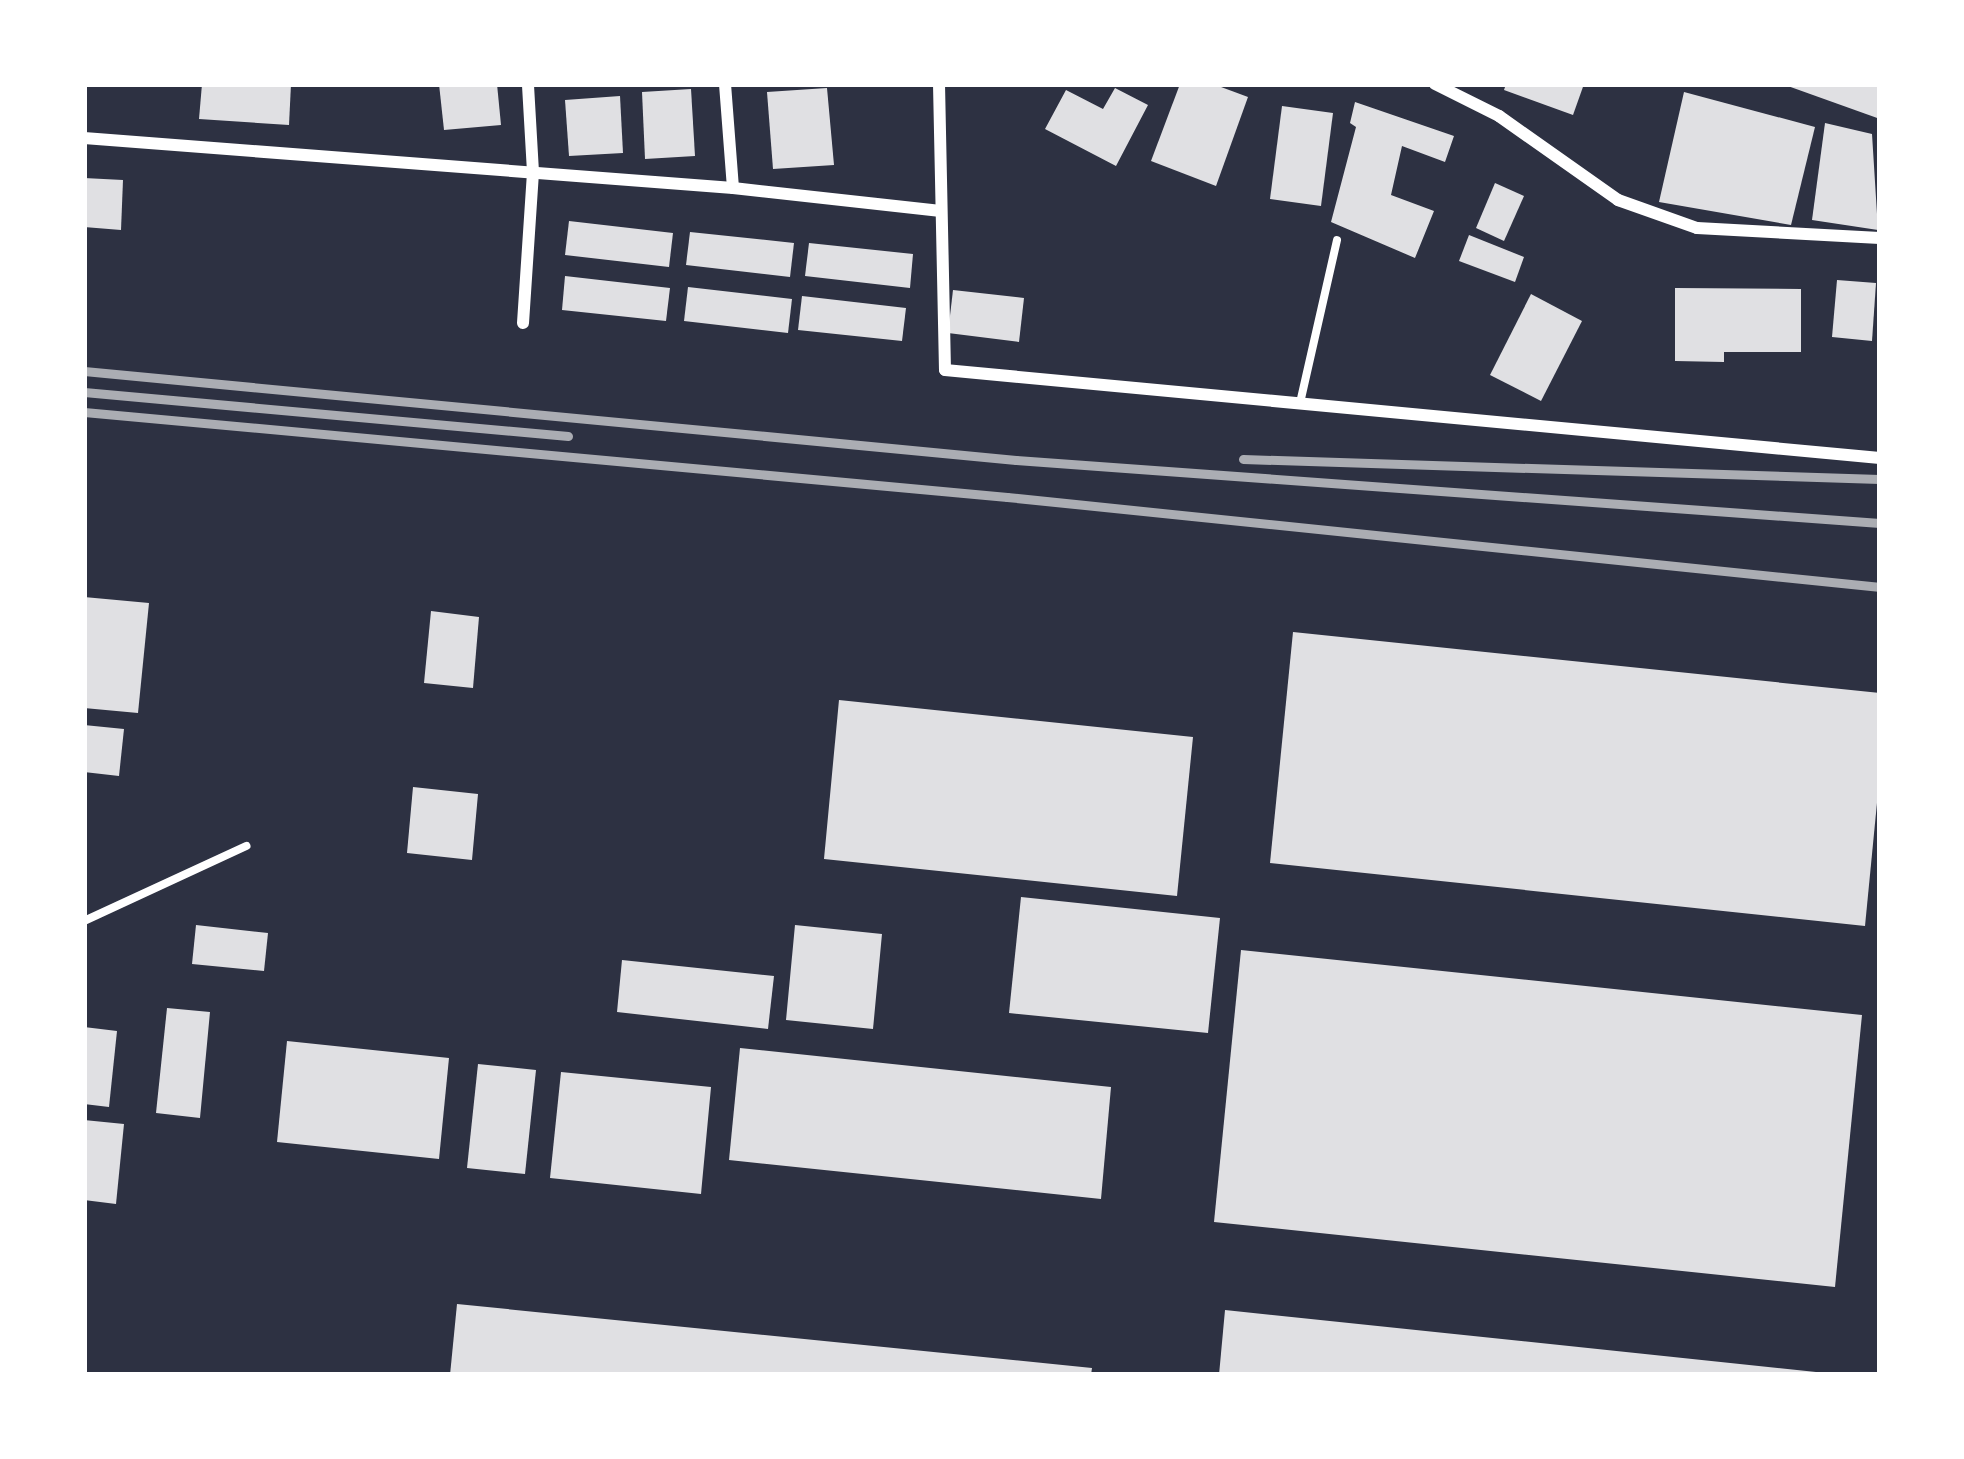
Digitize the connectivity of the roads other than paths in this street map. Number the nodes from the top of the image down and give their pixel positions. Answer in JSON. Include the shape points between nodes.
{"nodes":[{"id":1,"x":528,"y":84,"type":"edge"},
{"id":2,"x":725,"y":84,"type":"edge"},
{"id":3,"x":938,"y":84,"type":"edge"},
{"id":4,"x":1435,"y":84,"type":"edge"},
{"id":5,"x":84,"y":138,"type":"edge"},
{"id":6,"x":533,"y":172,"type":"junction"},
{"id":7,"x":733,"y":188,"type":"junction"},
{"id":8,"x":941,"y":211,"type":"junction"},
{"id":9,"x":1880,"y":238,"type":"edge"},
{"id":10,"x":1337,"y":240,"type":"dead end"},
{"id":11,"x":523,"y":323,"type":"dead end"},
{"id":12,"x":1299,"y":407,"type":"junction"},
{"id":13,"x":1880,"y":458,"type":"edge"},
{"id":14,"x":246,"y":846,"type":"dead end"},
{"id":15,"x":84,"y":921,"type":"edge"}],
"edges":[{"from":1,"to":6,"type":"street"},
{"from":2,"to":7,"type":"street"},
{"from":3,"to":8,"type":"street"},
{"from":4,"to":9,"type":"street","via":[[1499,116],[1618,200],[1697,229]]},
{"from":5,"to":6,"type":"street"},
{"from":6,"to":7,"type":"street"},
{"from":6,"to":11,"type":"street"},
{"from":7,"to":8,"type":"street"},
{"from":8,"to":12,"type":"street","via":[[945,370]]},
{"from":10,"to":12,"type":"lane"},
{"from":12,"to":13,"type":"street"},
{"from":14,"to":15,"type":"lane"}]}
